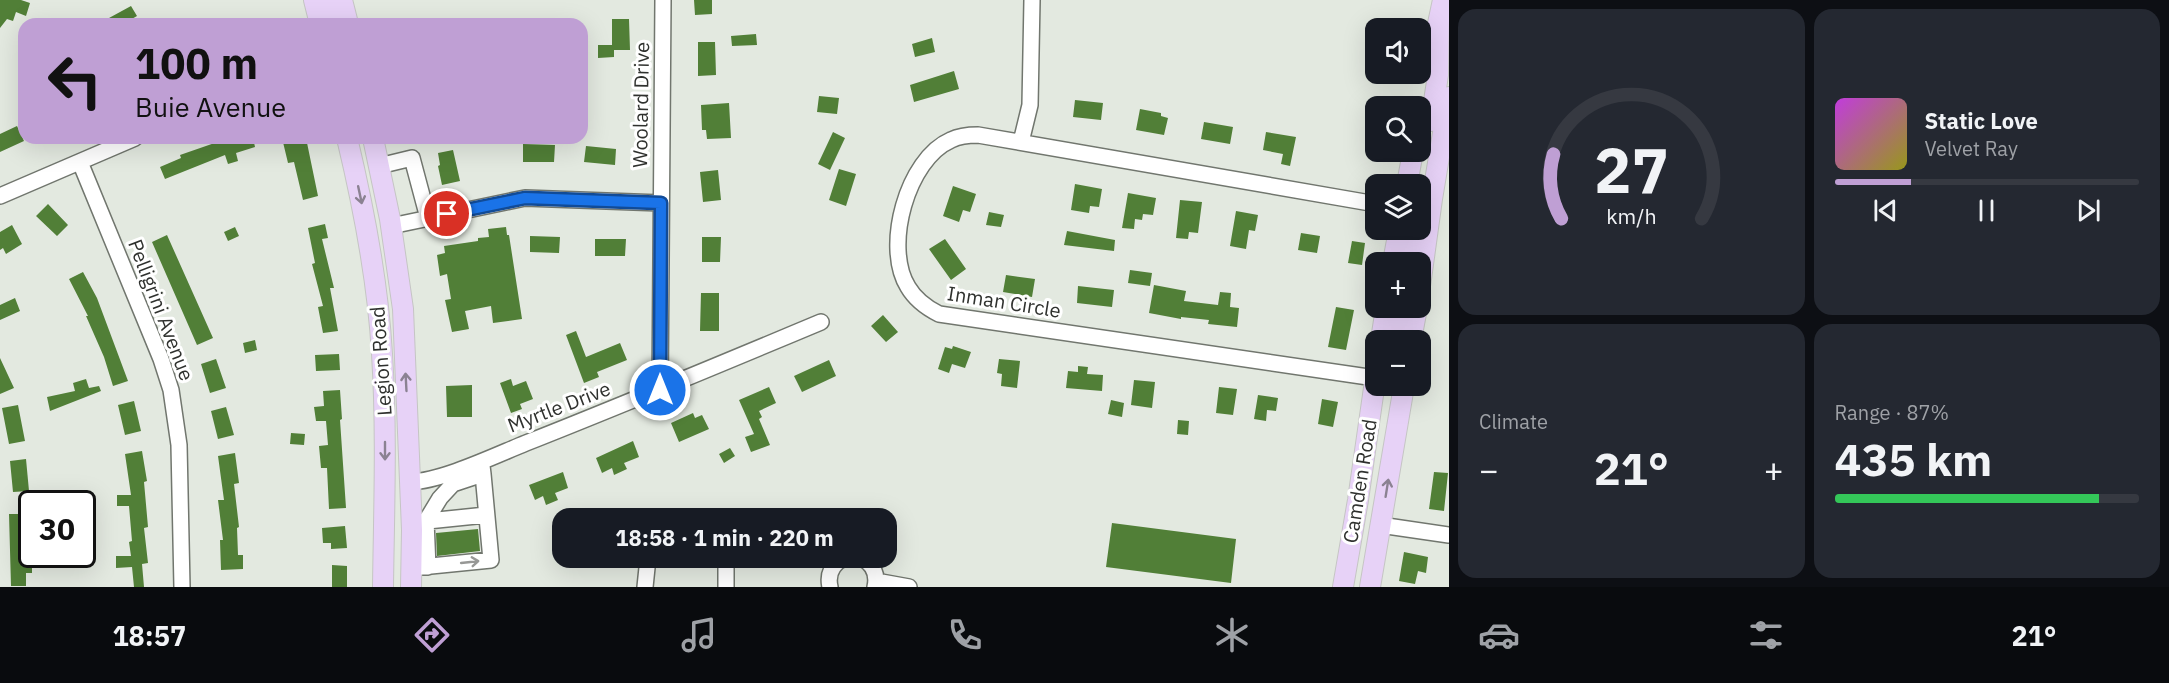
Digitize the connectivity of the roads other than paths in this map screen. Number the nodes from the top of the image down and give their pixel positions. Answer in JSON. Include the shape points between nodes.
{"nodes":[{"id":1,"x":314,"y":0,"type":"edge"},
{"id":2,"x":328,"y":0,"type":"edge"},
{"id":3,"x":342,"y":0,"type":"edge"},
{"id":4,"x":663,"y":0,"type":"edge"},
{"id":5,"x":1032,"y":0,"type":"edge"},
{"id":6,"x":1441,"y":10,"type":"edge"},
{"id":7,"x":318,"y":18,"type":"edge"},
{"id":8,"x":333,"y":18,"type":"edge"},
{"id":9,"x":346,"y":18,"type":"edge"},
{"id":10,"x":1424,"y":96,"type":"edge"},
{"id":11,"x":1449,"y":97,"type":"edge"},
{"id":12,"x":1021,"y":142,"type":"junction"},
{"id":13,"x":121,"y":144,"type":"edge"},
{"id":14,"x":348,"y":144,"type":"edge"},
{"id":15,"x":364,"y":144,"type":"edge"},
{"id":16,"x":374,"y":144,"type":"edge"},
{"id":17,"x":1443,"y":160,"type":"edge"},
{"id":18,"x":80,"y":162,"type":"junction"},
{"id":19,"x":1426,"y":174,"type":"edge"},
{"id":20,"x":381,"y":175,"type":"junction"},
{"id":21,"x":1431,"y":181,"type":"edge"},
{"id":22,"x":0,"y":196,"type":"edge"},
{"id":23,"x":1365,"y":202,"type":"edge"},
{"id":24,"x":661,"y":203,"type":"junction"},
{"id":25,"x":428,"y":218,"type":"junction"},
{"id":26,"x":391,"y":226,"type":"junction"},
{"id":27,"x":821,"y":322,"type":"dead end"},
{"id":28,"x":1365,"y":375,"type":"edge"},
{"id":29,"x":660,"y":390,"type":"junction"},
{"id":30,"x":1372,"y":396,"type":"edge"},
{"id":31,"x":1401,"y":396,"type":"edge"},
{"id":32,"x":482,"y":468,"type":"junction"},
{"id":33,"x":451,"y":479,"type":"junction"},
{"id":34,"x":410,"y":482,"type":"junction"},
{"id":35,"x":486,"y":515,"type":"junction"},
{"id":36,"x":418,"y":522,"type":"junction"},
{"id":37,"x":1380,"y":525,"type":"junction"},
{"id":38,"x":1449,"y":536,"type":"edge"},
{"id":39,"x":647,"y":568,"type":"edge"},
{"id":40,"x":726,"y":568,"type":"edge"},
{"id":41,"x":833,"y":568,"type":"edge"},
{"id":42,"x":873,"y":568,"type":"edge"},
{"id":43,"x":417,"y":574,"type":"edge"},
{"id":44,"x":876,"y":584,"type":"edge"},
{"id":45,"x":182,"y":587,"type":"edge"},
{"id":46,"x":383,"y":587,"type":"edge"},
{"id":47,"x":645,"y":587,"type":"edge"},
{"id":48,"x":726,"y":587,"type":"edge"},
{"id":49,"x":830,"y":587,"type":"edge"},
{"id":50,"x":909,"y":587,"type":"edge"},
{"id":51,"x":1343,"y":587,"type":"edge"},
{"id":52,"x":1370,"y":587,"type":"edge"}],
"edges":[{"from":1,"to":7,"type":"main road"},
{"from":2,"to":8,"type":"main road"},
{"from":3,"to":9,"type":"main road"},
{"from":4,"to":24,"type":"street","name":"Woolard Drive"},
{"from":5,"to":12,"type":"street","via":[[1030,105]]},
{"from":6,"to":10,"type":"main road"},
{"from":6,"to":19,"type":"main road"},
{"from":11,"to":17,"type":"main road"},
{"from":12,"to":23,"type":"street","name":"Inman Circle"},
{"from":12,"to":28,"type":"street","name":"Inman Circle","via":[[978,135],[951,140],[931,154],[911,184],[900,222],[898,254],[908,288],[929,309],[939,314]]},
{"from":13,"to":18,"type":"street"},
{"from":14,"to":46,"type":"main road","name":"Legion Road","one_way":true,"via":[[369,234],[382,351]]},
{"from":15,"to":20,"type":"main road","via":[[371,171]]},
{"from":16,"to":20,"type":"main road","name":"Legion Road"},
{"from":17,"to":21,"type":"main road"},
{"from":18,"to":22,"type":"street"},
{"from":18,"to":45,"type":"street","name":"Pelligrini Avenue","via":[[171,390],[179,445]]},
{"from":20,"to":25,"type":"street","via":[[412,158]]},
{"from":20,"to":26,"type":"main road","name":"Legion Road"},
{"from":24,"to":25,"type":"street","via":[[525,198]]},
{"from":24,"to":29,"type":"street","name":"Woolard Drive"},
{"from":25,"to":26,"type":"street"},
{"from":34,"to":26,"type":"main road","name":"Legion Road","one_way":true,"via":[[403,309]]},
{"from":27,"to":29,"type":"street","name":"Myrtle Drive"},
{"from":29,"to":32,"type":"street","name":"Myrtle Drive"},
{"from":30,"to":51,"type":"main road","name":"Camden Road"},
{"from":37,"to":31,"type":"main road","name":"Camden Road","one_way":true},
{"from":32,"to":33,"type":"street","name":"Myrtle Drive"},
{"from":32,"to":35,"type":"street"},
{"from":33,"to":34,"type":"street","name":"Myrtle Drive"},
{"from":33,"to":36,"type":"street"},
{"from":34,"to":36,"type":"main road","name":"Legion Road"},
{"from":35,"to":36,"type":"street"},
{"from":43,"to":35,"type":"street","one_way":true,"via":[[491,560]]},
{"from":36,"to":43,"type":"main road","name":"Legion Road"},
{"from":37,"to":38,"type":"street"},
{"from":37,"to":52,"type":"main road","name":"Camden Road"},
{"from":39,"to":47,"type":"street"},
{"from":40,"to":48,"type":"street"},
{"from":41,"to":49,"type":"street"},
{"from":42,"to":44,"type":"street"},
{"from":44,"to":50,"type":"street"}]}
